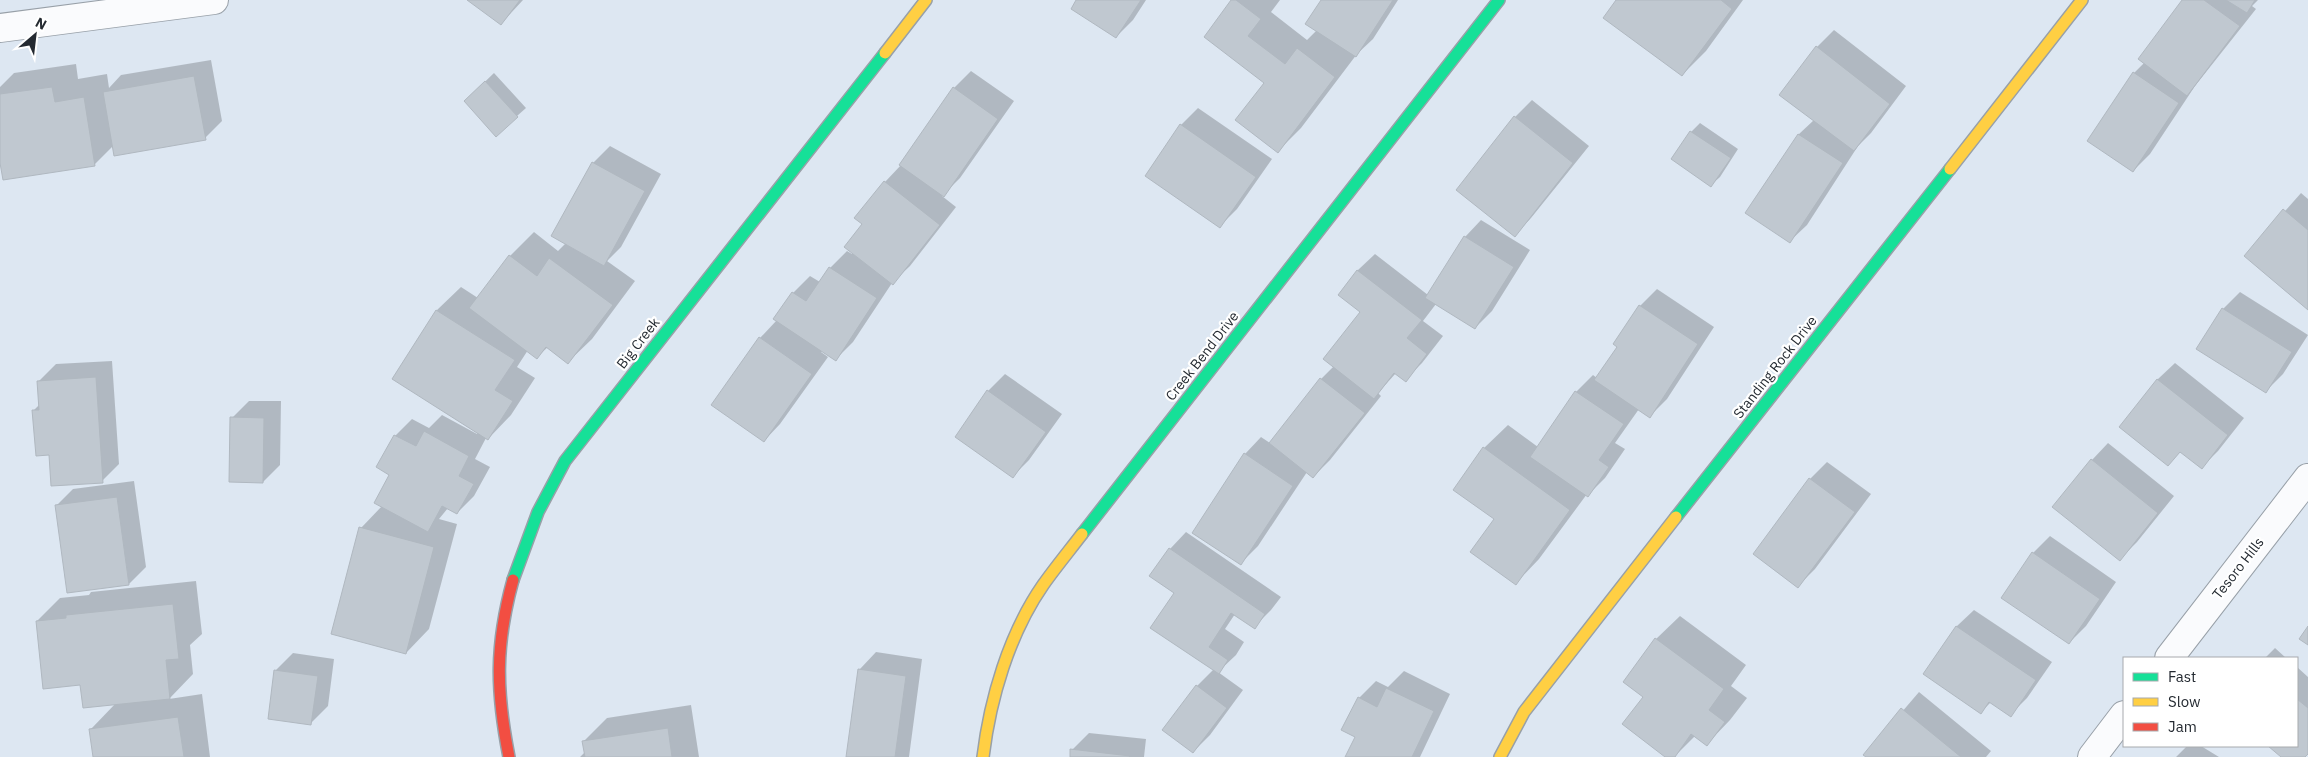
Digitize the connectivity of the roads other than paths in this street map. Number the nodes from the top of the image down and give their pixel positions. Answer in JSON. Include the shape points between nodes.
{"nodes":[{"id":1,"x":214,"y":0,"type":"edge"},
{"id":2,"x":926,"y":0,"type":"edge"},
{"id":3,"x":1499,"y":0,"type":"edge"},
{"id":4,"x":2082,"y":0,"type":"edge"},
{"id":5,"x":0,"y":28,"type":"edge"},
{"id":6,"x":2308,"y":478,"type":"edge"},
{"id":7,"x":2169,"y":657,"type":"edge"},
{"id":8,"x":2123,"y":717,"type":"edge"},
{"id":9,"x":509,"y":757,"type":"edge"},
{"id":10,"x":983,"y":757,"type":"edge"},
{"id":11,"x":1500,"y":757,"type":"edge"},
{"id":12,"x":2092,"y":757,"type":"edge"}],
"edges":[{"from":1,"to":5,"type":"street"},
{"from":2,"to":9,"type":"street","name":"Big Creek","via":[[565,461],[546,494],[529,528],[503,626],[498,678]]},
{"from":3,"to":10,"type":"street","name":"Creek Bend Drive","via":[[1042,586],[1024,617],[996,685]]},
{"from":4,"to":11,"type":"street","name":"Standing Rock Drive","via":[[1524,712]]},
{"from":6,"to":7,"type":"street","name":"Tesoro Hills"},
{"from":8,"to":12,"type":"street"}]}
